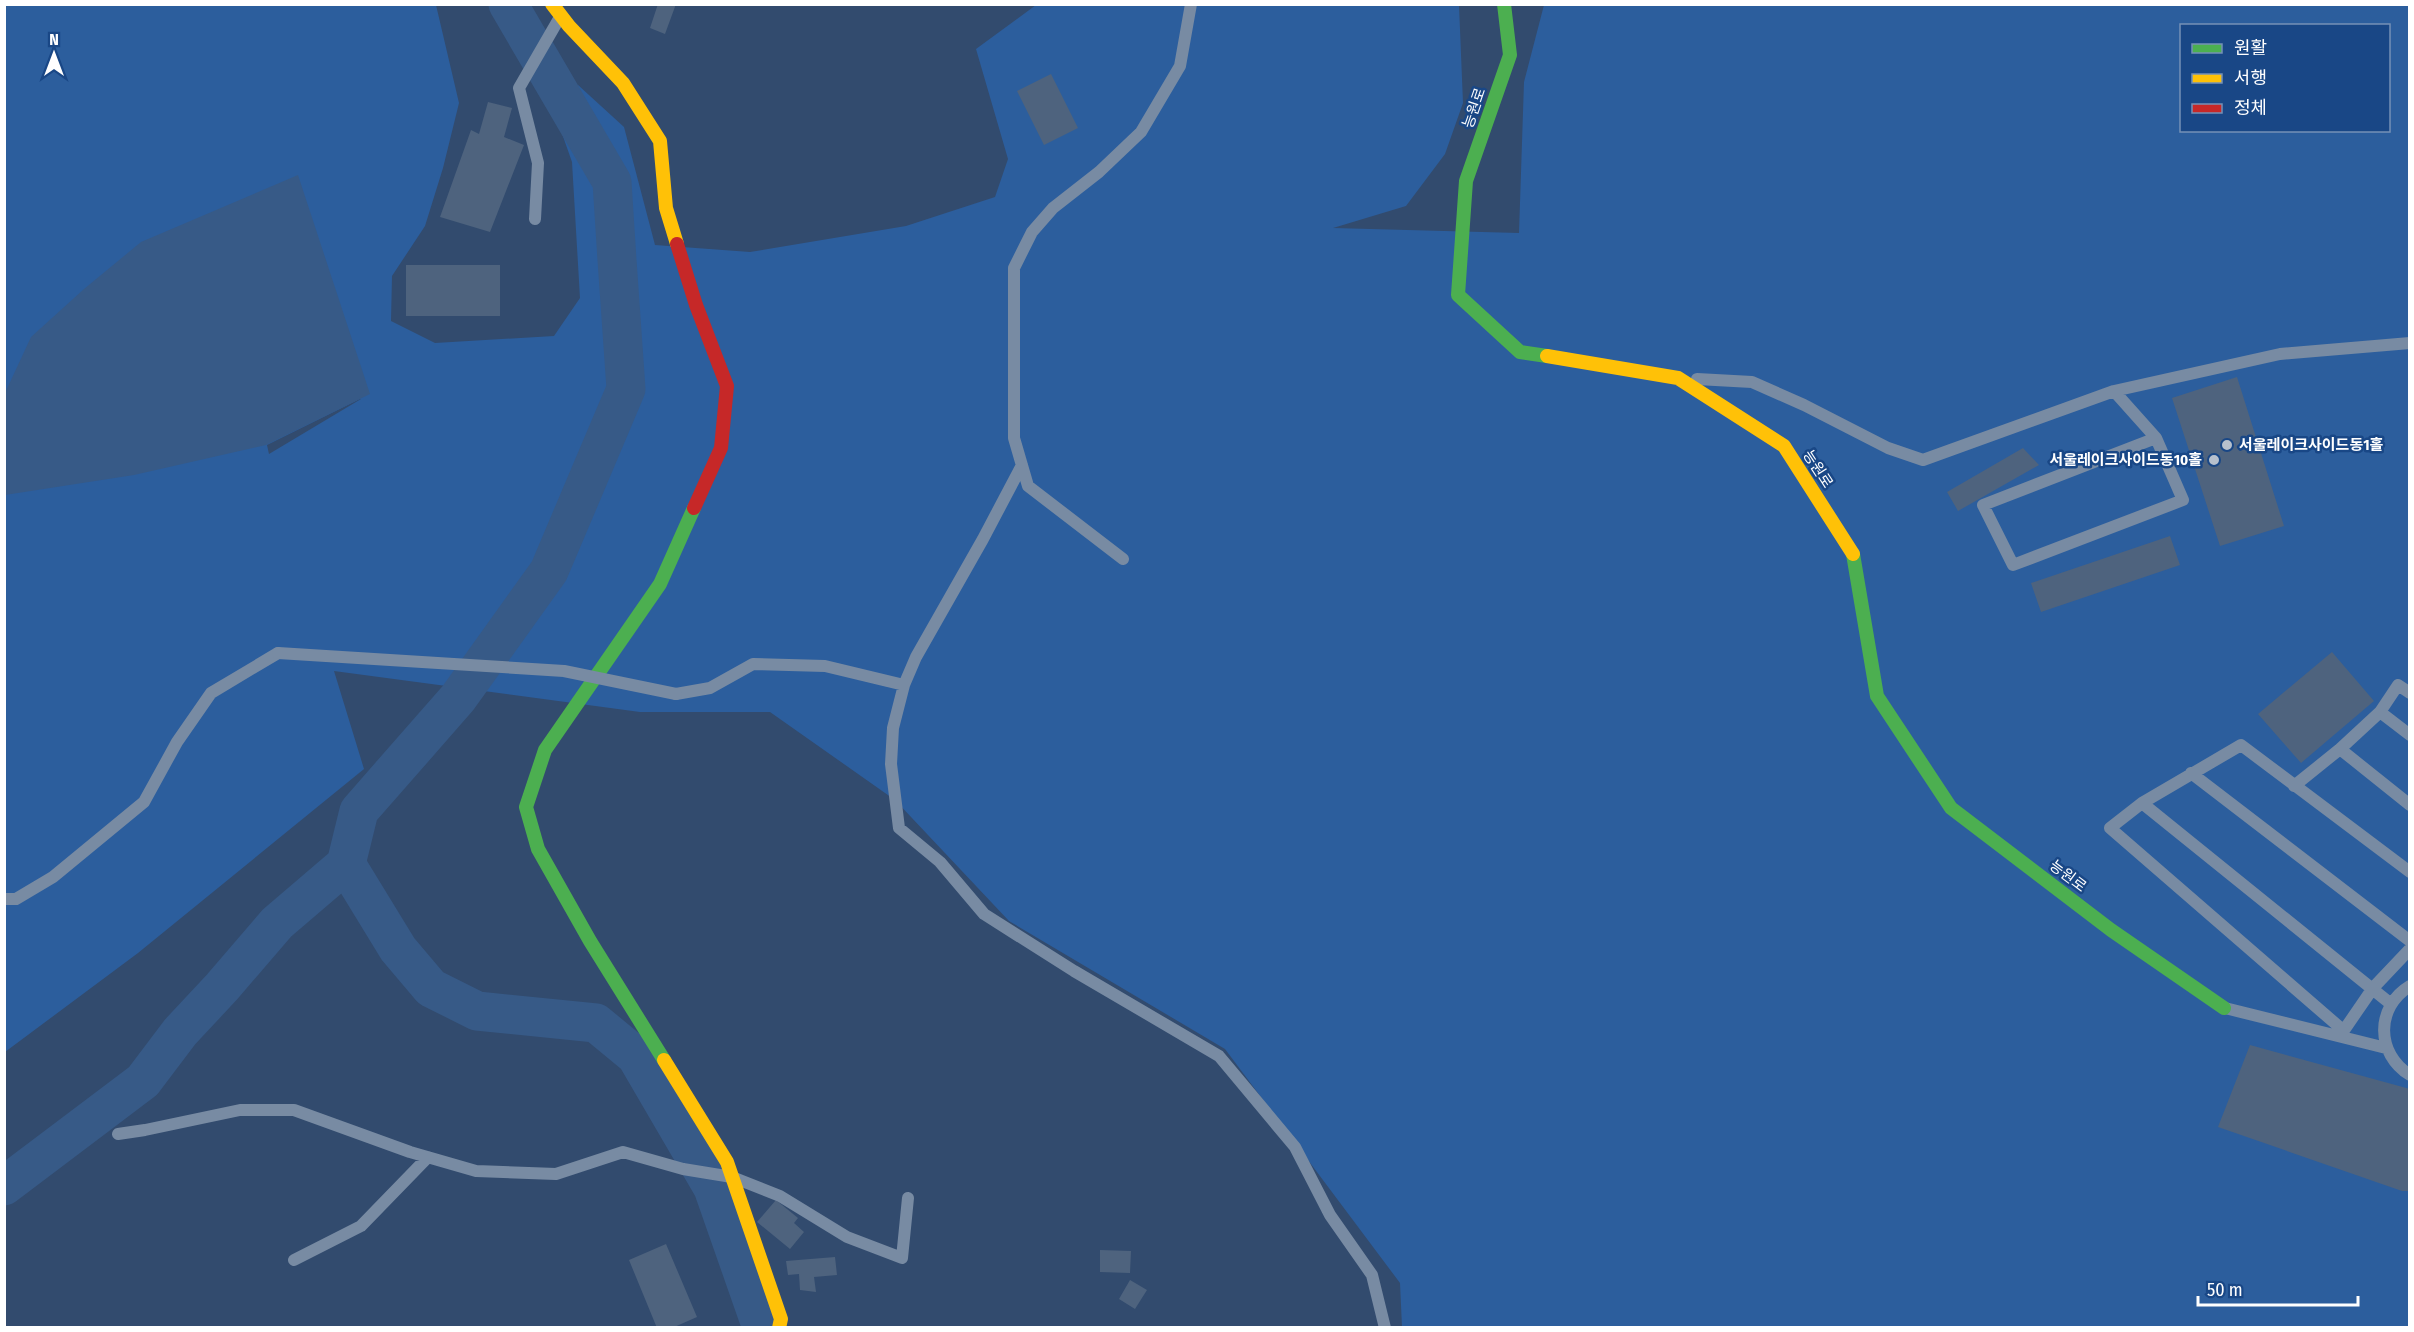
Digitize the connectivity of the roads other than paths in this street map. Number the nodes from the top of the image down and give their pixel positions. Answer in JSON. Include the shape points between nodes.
{"nodes":[{"id":1,"x":552,"y":4,"type":"edge"},
{"id":2,"x":1191,"y":4,"type":"edge"},
{"id":3,"x":1504,"y":4,"type":"edge"},
{"id":4,"x":560,"y":17,"type":"junction"},
{"id":5,"x":535,"y":219,"type":"dead end"},
{"id":6,"x":2409,"y":343,"type":"edge"},
{"id":7,"x":1678,"y":378,"type":"junction"},
{"id":8,"x":2114,"y":391,"type":"junction"},
{"id":9,"x":2156,"y":438,"type":"junction"},
{"id":10,"x":1022,"y":465,"type":"junction"},
{"id":11,"x":1123,"y":559,"type":"dead end"},
{"id":12,"x":904,"y":685,"type":"junction"},
{"id":13,"x":2409,"y":693,"type":"edge"},
{"id":14,"x":2380,"y":712,"type":"junction"},
{"id":15,"x":2409,"y":735,"type":"edge"},
{"id":16,"x":2340,"y":749,"type":"junction"},
{"id":17,"x":2192,"y":773,"type":"junction"},
{"id":18,"x":2294,"y":786,"type":"junction"},
{"id":19,"x":2142,"y":803,"type":"junction"},
{"id":20,"x":2409,"y":805,"type":"edge"},
{"id":21,"x":2409,"y":872,"type":"edge"},
{"id":22,"x":4,"y":899,"type":"edge"},
{"id":23,"x":2409,"y":941,"type":"edge"},
{"id":24,"x":2409,"y":949,"type":"edge"},
{"id":25,"x":2409,"y":986,"type":"edge"},
{"id":26,"x":2373,"y":988,"type":"junction"},
{"id":27,"x":2391,"y":1004,"type":"junction"},
{"id":28,"x":2223,"y":1008,"type":"joint"},
{"id":29,"x":2342,"y":1034,"type":"junction"},
{"id":30,"x":2386,"y":1048,"type":"junction"},
{"id":31,"x":2409,"y":1075,"type":"edge"},
{"id":32,"x":118,"y":1134,"type":"dead end"},
{"id":33,"x":428,"y":1157,"type":"junction"},
{"id":34,"x":732,"y":1177,"type":"junction"},
{"id":35,"x":908,"y":1198,"type":"dead end"},
{"id":36,"x":294,"y":1260,"type":"dead end"},
{"id":37,"x":783,"y":1321,"type":"edge"},
{"id":38,"x":1385,"y":1328,"type":"edge"}],
"edges":[{"from":1,"to":4,"type":"street"},
{"from":2,"to":10,"type":"lane","via":[[1180,66],[1142,132],[1053,208],[1032,232],[1014,268],[1014,438]]},
{"from":3,"to":7,"type":"street","name":"능원로","via":[[1510,55],[1466,181],[1458,295],[1520,352]]},
{"from":4,"to":5,"type":"lane","via":[[519,88],[538,164]]},
{"from":4,"to":34,"type":"street","via":[[623,83],[660,141],[666,208],[726,386],[721,448],[660,584],[545,750],[526,807],[544,860]]},
{"from":6,"to":8,"type":"lane","via":[[2280,354]]},
{"from":7,"to":8,"type":"lane","via":[[1752,382],[1888,448],[1923,460]]},
{"from":7,"to":28,"type":"street","name":"능원로","via":[[1784,446],[1854,556],[1876,696],[1951,808],[2111,930]]},
{"from":8,"to":9,"type":"lane"},
{"from":9,"to":9,"type":"lane","via":[[1983,505],[2013,565],[2183,500]]},
{"from":10,"to":11,"type":"lane","via":[[1028,486]]},
{"from":10,"to":12,"type":"lane"},
{"from":12,"to":22,"type":"lane","bridge":true,"via":[[825,666],[753,664],[710,688],[676,694],[564,671],[278,653],[211,693],[177,742],[144,802],[53,877],[16,899]]},
{"from":12,"to":38,"type":"lane","via":[[893,728],[891,764],[899,828],[940,862],[984,914],[1218,1056],[1295,1147],[1330,1215],[1372,1275]]},
{"from":13,"to":14,"type":"lane","via":[[2398,685]]},
{"from":14,"to":15,"type":"lane"},
{"from":14,"to":16,"type":"lane"},
{"from":16,"to":18,"type":"lane"},
{"from":16,"to":20,"type":"lane"},
{"from":17,"to":18,"type":"lane","via":[[2241,745]]},
{"from":17,"to":19,"type":"lane"},
{"from":17,"to":23,"type":"lane"},
{"from":18,"to":21,"type":"lane"},
{"from":19,"to":26,"type":"lane"},
{"from":19,"to":29,"type":"lane","via":[[2110,828]]},
{"from":24,"to":26,"type":"lane"},
{"from":25,"to":27,"type":"lane"},
{"from":26,"to":27,"type":"lane"},
{"from":26,"to":29,"type":"lane"},
{"from":27,"to":30,"type":"lane","via":[[2383,1031]]},
{"from":28,"to":29,"type":"lane"},
{"from":29,"to":30,"type":"lane"},
{"from":30,"to":31,"type":"lane"},
{"from":32,"to":33,"type":"lane","via":[[240,1110],[294,1110]]},
{"from":33,"to":34,"type":"lane","via":[[476,1171],[556,1174],[622,1152],[683,1169]]},
{"from":33,"to":36,"type":"lane","via":[[361,1226]]},
{"from":34,"to":35,"type":"lane","via":[[780,1196],[847,1237],[902,1258]]},
{"from":34,"to":37,"type":"street"}]}
